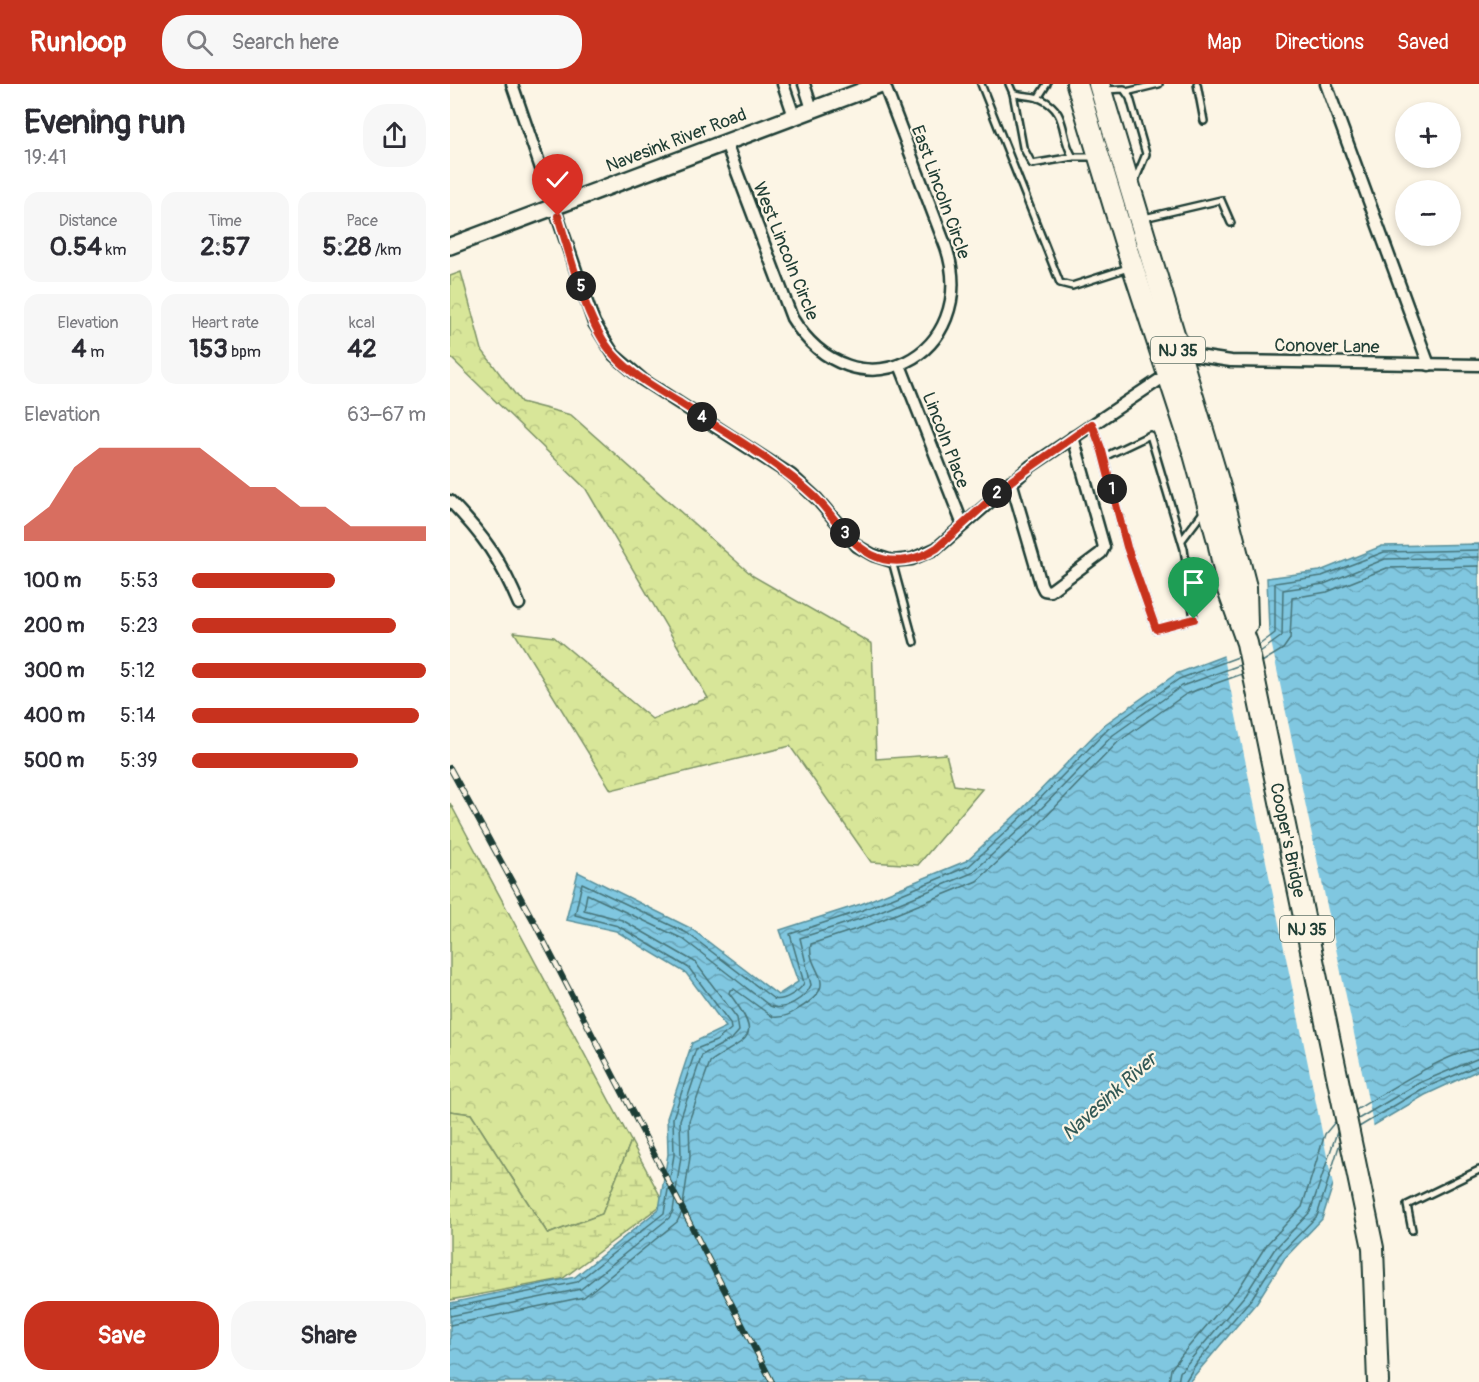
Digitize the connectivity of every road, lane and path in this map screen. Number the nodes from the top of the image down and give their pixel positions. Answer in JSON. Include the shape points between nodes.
{"nodes":[{"id":1,"x":512,"y":84,"type":"edge"},
{"id":2,"x":783,"y":84,"type":"edge"},
{"id":3,"x":804,"y":84,"type":"edge"},
{"id":4,"x":883,"y":84,"type":"edge"},
{"id":5,"x":981,"y":84,"type":"edge"},
{"id":6,"x":1009,"y":84,"type":"edge"},
{"id":7,"x":1047,"y":84,"type":"edge"},
{"id":8,"x":1077,"y":84,"type":"edge"},
{"id":9,"x":1159,"y":84,"type":"edge"},
{"id":10,"x":1197,"y":84,"type":"edge"},
{"id":11,"x":1326,"y":84,"type":"edge"},
{"id":12,"x":1100,"y":87,"type":"edge"},
{"id":13,"x":1124,"y":88,"type":"edge"},
{"id":14,"x":1013,"y":93,"type":"junction"},
{"id":15,"x":1038,"y":98,"type":"junction"},
{"id":16,"x":812,"y":109,"type":"junction"},
{"id":17,"x":794,"y":116,"type":"junction"},
{"id":18,"x":1204,"y":121,"type":"dead end"},
{"id":19,"x":726,"y":143,"type":"junction"},
{"id":20,"x":1073,"y":157,"type":"junction"},
{"id":21,"x":1100,"y":158,"type":"junction"},
{"id":22,"x":1131,"y":190,"type":"junction"},
{"id":23,"x":555,"y":207,"type":"junction"},
{"id":24,"x":1139,"y":219,"type":"junction"},
{"id":25,"x":1231,"y":223,"type":"dead end"},
{"id":26,"x":450,"y":246,"type":"edge"},
{"id":27,"x":1133,"y":266,"type":"junction"},
{"id":28,"x":1177,"y":346,"type":"junction"},
{"id":29,"x":900,"y":365,"type":"junction"},
{"id":30,"x":1429,"y":365,"type":"junction"},
{"id":31,"x":1479,"y":365,"type":"edge"},
{"id":32,"x":1168,"y":375,"type":"junction"},
{"id":33,"x":1092,"y":424,"type":"junction"},
{"id":34,"x":1073,"y":437,"type":"junction"},
{"id":35,"x":1104,"y":457,"type":"junction"},
{"id":36,"x":1011,"y":481,"type":"junction"},
{"id":37,"x":450,"y":501,"type":"edge"},
{"id":38,"x":1209,"y":506,"type":"junction"},
{"id":39,"x":963,"y":525,"type":"junction"},
{"id":40,"x":1182,"y":540,"type":"junction"},
{"id":41,"x":892,"y":561,"type":"junction"},
{"id":42,"x":519,"y":604,"type":"dead end"},
{"id":43,"x":914,"y":642,"type":"dead end"},
{"id":44,"x":1247,"y":643,"type":"junction"},
{"id":45,"x":1479,"y":1170,"type":"edge"},
{"id":46,"x":1413,"y":1230,"type":"dead end"},
{"id":47,"x":1378,"y":1382,"type":"edge"}],
"edges":[{"from":1,"to":23,"type":"street"},
{"from":2,"to":17,"type":"street"},
{"from":3,"to":16,"type":"street"},
{"from":4,"to":16,"type":"main road","name":"Navesink River Road"},
{"from":4,"to":29,"type":"street","name":"East Lincoln Circle","via":[[946,247],[954,288],[947,318],[930,343]]},
{"from":5,"to":27,"type":"lane","via":[[1060,283],[1072,286]]},
{"from":6,"to":14,"type":"lane"},
{"from":7,"to":15,"type":"lane"},
{"from":8,"to":21,"type":"highway","number":"NJ 35"},
{"from":9,"to":13,"type":"lane"},
{"from":10,"to":18,"type":"lane"},
{"from":11,"to":30,"type":"street"},
{"from":12,"to":13,"type":"lane"},
{"from":12,"to":22,"type":"highway","number":"NJ 35"},
{"from":13,"to":22,"type":"lane","via":[[1146,154]]},
{"from":14,"to":15,"type":"lane"},
{"from":14,"to":20,"type":"lane","via":[[1023,147],[1032,164]]},
{"from":15,"to":20,"type":"lane","via":[[1060,115]]},
{"from":16,"to":17,"type":"main road","name":"Navesink River Road"},
{"from":17,"to":19,"type":"main road","name":"Navesink River Road"},
{"from":19,"to":23,"type":"main road","name":"Navesink River Road"},
{"from":19,"to":29,"type":"street","name":"West Lincoln Circle","via":[[792,318],[805,340],[830,360],[854,369]]},
{"from":20,"to":21,"type":"lane"},
{"from":21,"to":27,"type":"highway","number":"NJ 35"},
{"from":22,"to":24,"type":"highway","number":"NJ 35"},
{"from":23,"to":26,"type":"main road","name":"Navesink River Road"},
{"from":23,"to":41,"type":"street","via":[[594,323],[614,355],[643,380],[791,476],[817,499],[857,546]]},
{"from":24,"to":25,"type":"lane","via":[[1221,200]]},
{"from":24,"to":28,"type":"highway","number":"NJ 35"},
{"from":27,"to":32,"type":"highway","number":"NJ 35"},
{"from":28,"to":30,"type":"street","name":"Conover Lane","via":[[1205,358]]},
{"from":28,"to":44,"type":"highway","number":"NJ 35","via":[[1207,439],[1246,587]]},
{"from":29,"to":39,"type":"street","name":"Lincoln Place"},
{"from":30,"to":31,"type":"street","name":"Conover Lane"},
{"from":32,"to":33,"type":"street"},
{"from":32,"to":38,"type":"highway","number":"NJ 35"},
{"from":33,"to":34,"type":"street"},
{"from":33,"to":35,"type":"lane"},
{"from":34,"to":36,"type":"street"},
{"from":34,"to":36,"type":"street","via":[[1104,547],[1050,591],[1041,584]]},
{"from":35,"to":40,"type":"lane","via":[[1150,435]]},
{"from":35,"to":40,"type":"lane","via":[[1127,547],[1156,629],[1194,619]]},
{"from":36,"to":39,"type":"street"},
{"from":37,"to":42,"type":"street","via":[[482,534]]},
{"from":38,"to":40,"type":"lane"},
{"from":38,"to":44,"type":"highway","number":"NJ 35","via":[[1228,590]]},
{"from":39,"to":41,"type":"street","via":[[926,555]]},
{"from":41,"to":43,"type":"lane"},
{"from":44,"to":47,"type":"highway","name":"Cooper's Bridge","number":"NJ 35","via":[[1373,1248]]},
{"from":45,"to":46,"type":"lane","via":[[1407,1205]]}]}
